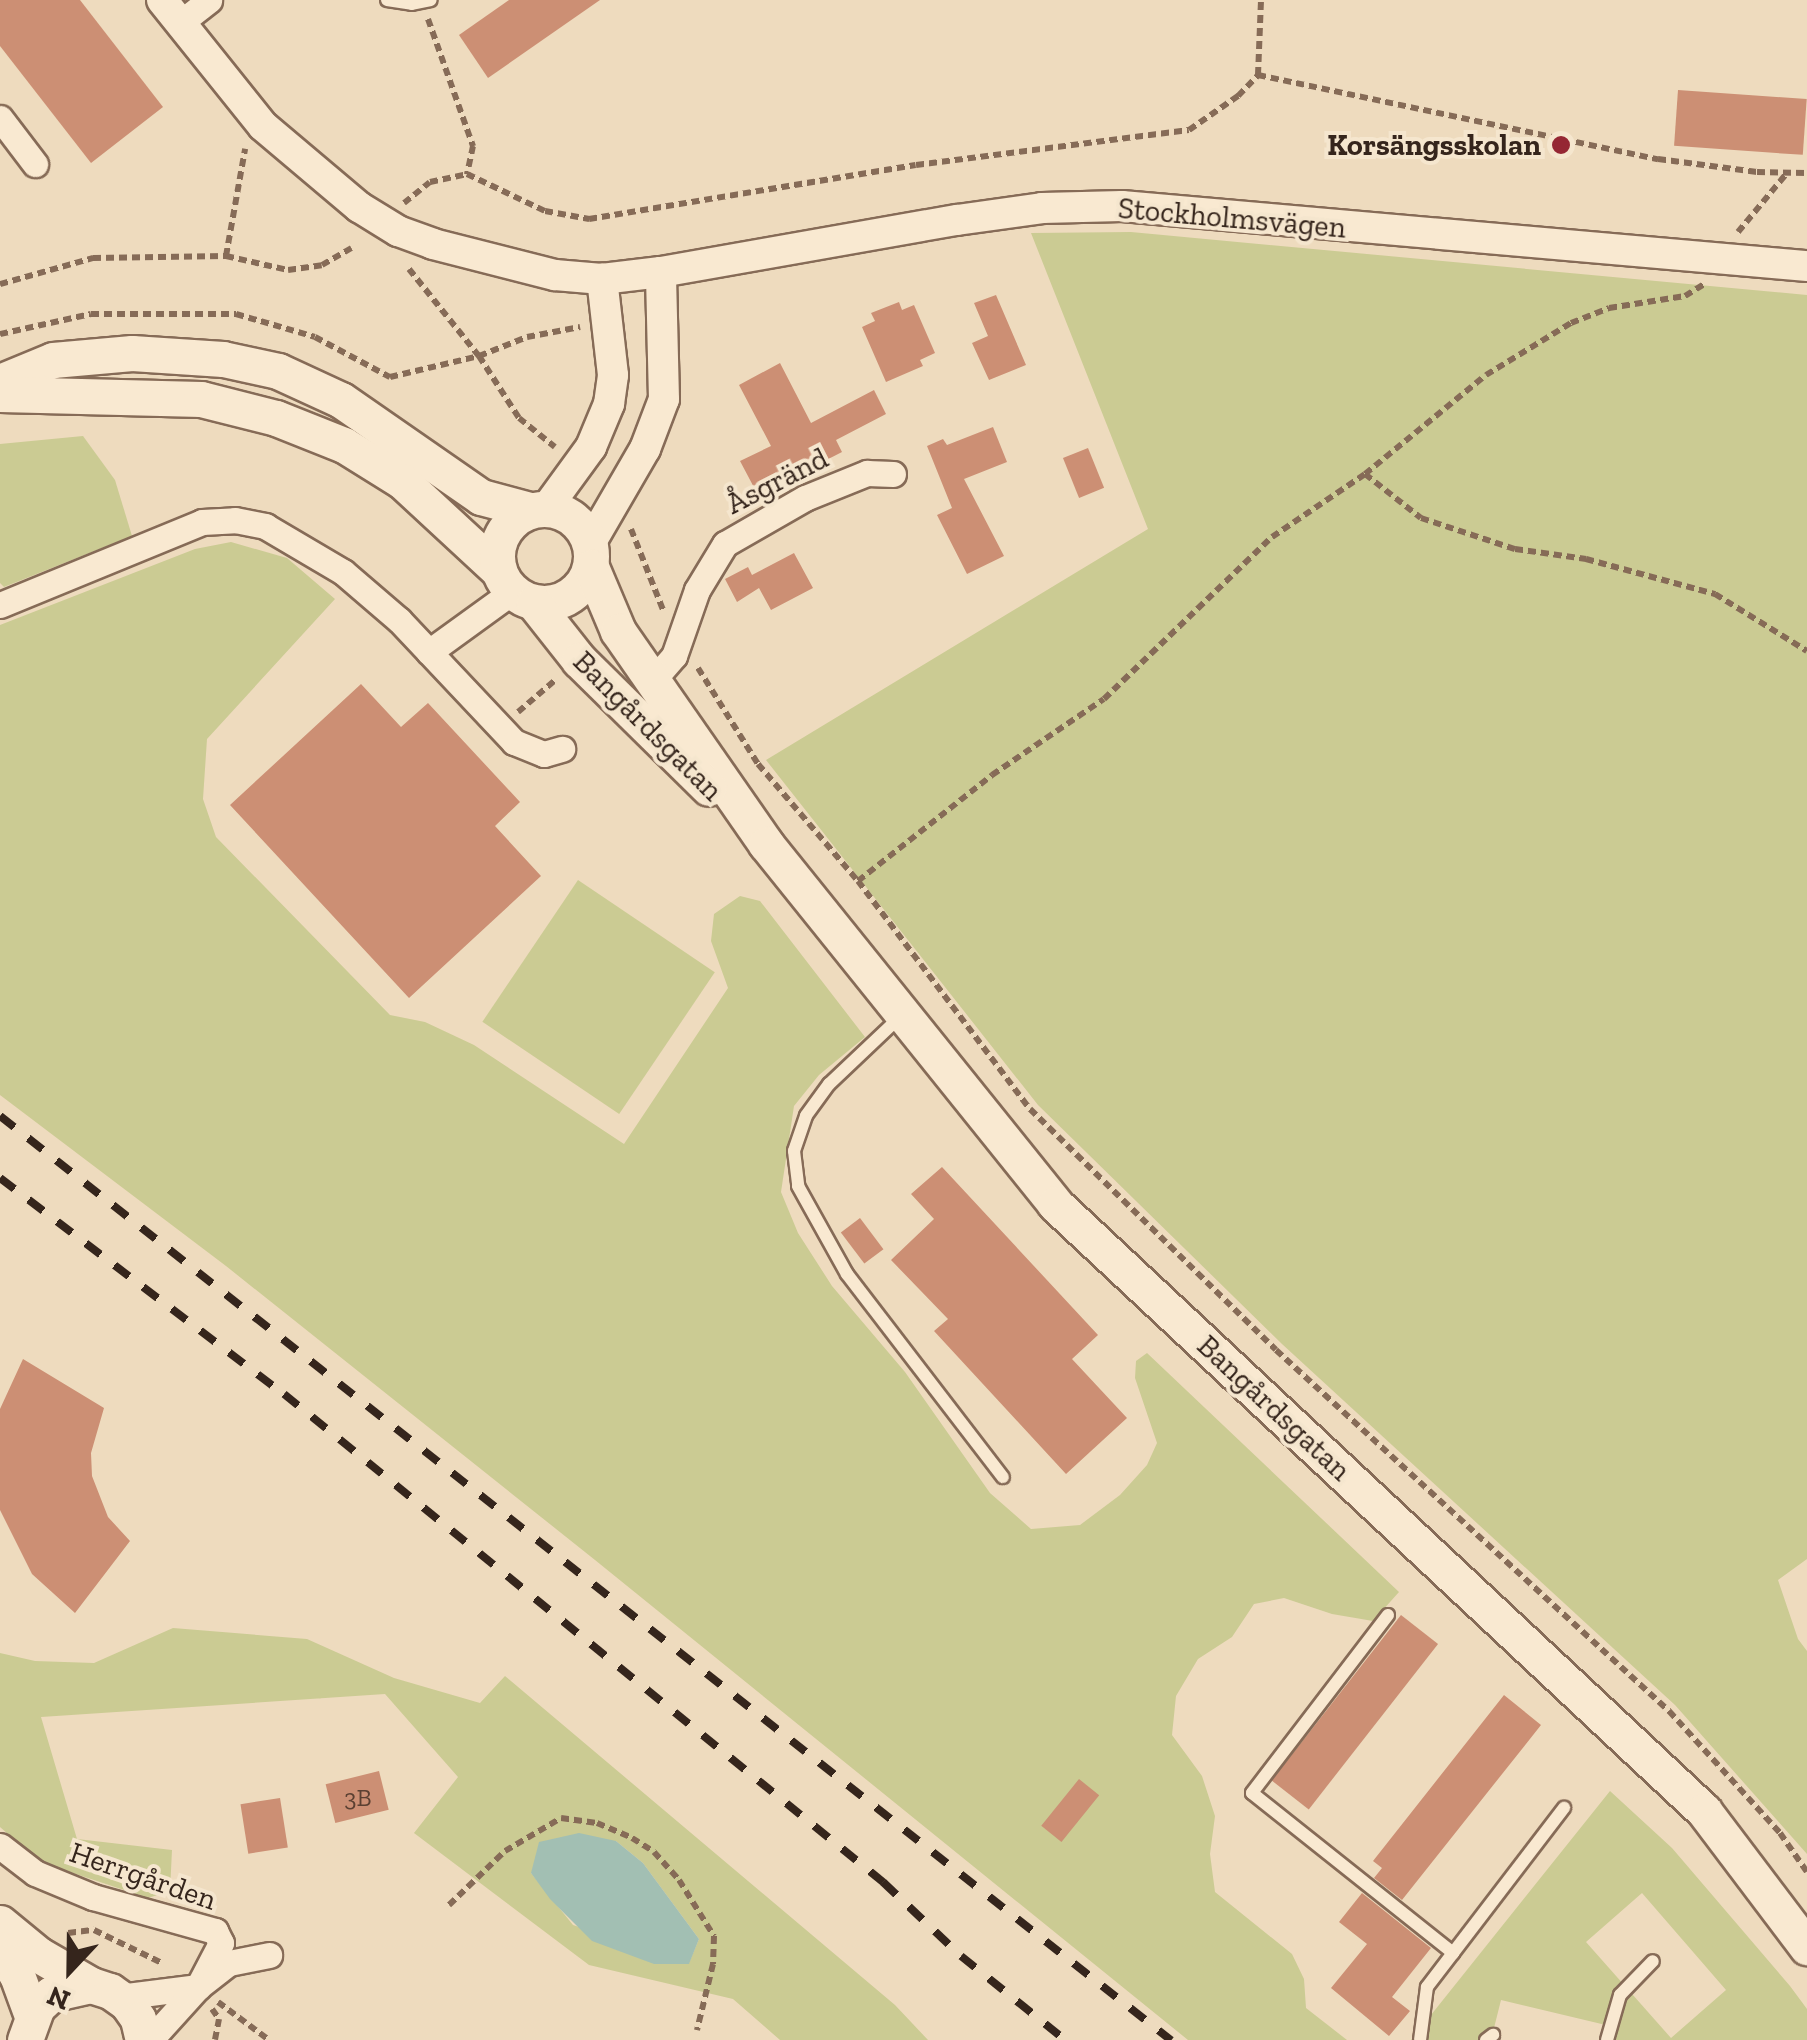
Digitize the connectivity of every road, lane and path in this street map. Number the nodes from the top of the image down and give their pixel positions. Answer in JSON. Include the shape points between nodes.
{"nodes":[{"id":1,"x":209,"y":0,"type":"edge"},
{"id":2,"x":388,"y":0,"type":"edge"},
{"id":3,"x":1262,"y":0,"type":"edge"},
{"id":4,"x":428,"y":1,"type":"edge"},
{"id":5,"x":171,"y":12,"type":"edge"},
{"id":6,"x":1258,"y":75,"type":"junction"},
{"id":7,"x":0,"y":118,"type":"edge"},
{"id":8,"x":246,"y":143,"type":"dead end"},
{"id":9,"x":35,"y":164,"type":"dead end"},
{"id":10,"x":1788,"y":172,"type":"junction"},
{"id":11,"x":1807,"y":173,"type":"edge"},
{"id":12,"x":467,"y":174,"type":"junction"},
{"id":13,"x":404,"y":202,"type":"dead end"},
{"id":14,"x":352,"y":248,"type":"dead end"},
{"id":15,"x":226,"y":256,"type":"junction"},
{"id":16,"x":1719,"y":259,"type":"junction"},
{"id":17,"x":1807,"y":266,"type":"edge"},
{"id":18,"x":662,"y":272,"type":"junction"},
{"id":19,"x":1688,"y":278,"type":"dead end"},
{"id":20,"x":602,"y":279,"type":"junction"},
{"id":21,"x":0,"y":284,"type":"edge"},
{"id":22,"x":0,"y":334,"type":"edge"},
{"id":23,"x":0,"y":382,"type":"edge"},
{"id":24,"x":0,"y":394,"type":"edge"},
{"id":25,"x":579,"y":466,"type":"junction"},
{"id":26,"x":893,"y":474,"type":"dead end"},
{"id":27,"x":1364,"y":474,"type":"junction"},
{"id":28,"x":615,"y":502,"type":"junction"},
{"id":29,"x":539,"y":508,"type":"junction"},
{"id":30,"x":591,"y":555,"type":"junction"},
{"id":31,"x":514,"y":588,"type":"junction"},
{"id":32,"x":0,"y":604,"type":"edge"},
{"id":33,"x":681,"y":641,"type":"junction"},
{"id":34,"x":1807,"y":651,"type":"edge"},
{"id":35,"x":428,"y":652,"type":"junction"},
{"id":36,"x":542,"y":667,"type":"dead end"},
{"id":37,"x":653,"y":680,"type":"junction"},
{"id":38,"x":551,"y":684,"type":"dead end"},
{"id":39,"x":562,"y":749,"type":"dead end"},
{"id":40,"x":766,"y":844,"type":"junction"},
{"id":41,"x":858,"y":881,"type":"junction"},
{"id":42,"x":902,"y":1014,"type":"junction"},
{"id":43,"x":1004,"y":1477,"type":"dead end"},
{"id":44,"x":1388,"y":1614,"type":"dead end"},
{"id":45,"x":1564,"y":1808,"type":"dead end"},
{"id":46,"x":0,"y":1846,"type":"edge"},
{"id":47,"x":1807,"y":1872,"type":"edge"},
{"id":48,"x":449,"y":1905,"type":"dead end"},
{"id":49,"x":0,"y":1923,"type":"edge"},
{"id":50,"x":1807,"y":1947,"type":"edge"},
{"id":51,"x":0,"y":1949,"type":"edge"},
{"id":52,"x":1453,"y":1953,"type":"junction"},
{"id":53,"x":268,"y":1955,"type":"dead end"},
{"id":54,"x":1653,"y":1961,"type":"dead end"},
{"id":55,"x":198,"y":1987,"type":"junction"},
{"id":56,"x":105,"y":1991,"type":"junction"},
{"id":57,"x":28,"y":2028,"type":"edge"},
{"id":58,"x":697,"y":2030,"type":"dead end"},
{"id":59,"x":146,"y":2040,"type":"edge"},
{"id":60,"x":269,"y":2040,"type":"edge"},
{"id":61,"x":1420,"y":2040,"type":"edge"},
{"id":62,"x":1607,"y":2040,"type":"edge"}],
"edges":[{"from":1,"to":5,"type":"street"},
{"from":2,"to":4,"type":"lane"},
{"from":3,"to":6,"type":"path"},
{"from":4,"to":12,"type":"path","via":[[473,146]]},
{"from":5,"to":20,"type":"street","name":"Stockholmsvägen","via":[[263,126],[398,230],[508,266]]},
{"from":6,"to":10,"type":"path","via":[[1658,159]]},
{"from":6,"to":12,"type":"path","via":[[1189,130],[916,165],[589,219],[545,211]]},
{"from":7,"to":9,"type":"street"},
{"from":8,"to":15,"type":"path"},
{"from":10,"to":11,"type":"path"},
{"from":10,"to":16,"type":"path"},
{"from":12,"to":13,"type":"path","via":[[430,182]]},
{"from":14,"to":15,"type":"path","via":[[322,265],[288,270]]},
{"from":15,"to":21,"type":"path","via":[[93,258]]},
{"from":16,"to":17,"type":"street","name":"Stockholmsvägen"},
{"from":16,"to":18,"type":"street","name":"Stockholmsvägen","via":[[1122,206],[956,220]]},
{"from":18,"to":20,"type":"street","name":"Stockholmsvägen"},
{"from":18,"to":28,"type":"street","via":[[664,399]]},
{"from":19,"to":27,"type":"path","via":[[1708,280],[1685,296],[1609,308],[1571,322],[1486,375]]},
{"from":20,"to":25,"type":"street","via":[[612,389]]},
{"from":22,"to":25,"type":"path","via":[[91,314],[236,314],[314,337],[390,377],[479,356],[519,418]]},
{"from":23,"to":29,"type":"main road","via":[[53,360],[132,353],[223,359],[278,371],[341,400],[482,496]]},
{"from":24,"to":31,"type":"main road","via":[[201,400],[276,418],[344,445],[402,481]]},
{"from":25,"to":29,"type":"street"},
{"from":26,"to":33,"type":"street","name":"Åsgränd","via":[[867,473],[806,498],[725,544],[697,590]]},
{"from":27,"to":34,"type":"path","via":[[1422,518],[1515,549],[1586,559],[1716,594]]},
{"from":27,"to":41,"type":"path","via":[[1272,537],[1104,699],[992,775]]},
{"from":28,"to":30,"type":"street"},
{"from":28,"to":33,"type":"path"},
{"from":29,"to":30,"type":"main road","via":[[577,521]]},
{"from":29,"to":31,"type":"main road","via":[[509,524],[498,545]]},
{"from":30,"to":31,"type":"main road","via":[[580,589],[559,602]]},
{"from":30,"to":37,"type":"main road","name":"Bangårdsgatan","via":[[618,631]]},
{"from":31,"to":35,"type":"street"},
{"from":31,"to":40,"type":"main road","name":"Bangårdsgatan"},
{"from":32,"to":35,"type":"street","via":[[202,522],[236,520],[293,539],[343,572]]},
{"from":33,"to":37,"type":"street","name":"Åsgränd"},
{"from":33,"to":41,"type":"path","via":[[758,764]]},
{"from":35,"to":39,"type":"street","via":[[514,742],[544,754]]},
{"from":36,"to":38,"type":"path"},
{"from":37,"to":40,"type":"main road","name":"Bangårdsgatan"},
{"from":40,"to":42,"type":"main road","name":"Bangårdsgatan"},
{"from":41,"to":47,"type":"path","via":[[1030,1109],[1291,1364],[1669,1711]]},
{"from":42,"to":43,"type":"lane","via":[[829,1084],[806,1116],[794,1151],[798,1186],[846,1274]]},
{"from":42,"to":50,"type":"main road","name":"Bangårdsgatan","via":[[1054,1204],[1704,1811]]},
{"from":44,"to":52,"type":"lane","via":[[1252,1792]]},
{"from":45,"to":52,"type":"lane"},
{"from":46,"to":55,"type":"street","name":"Herrgården","via":[[36,1873],[79,1891],[215,1931],[222,1943]]},
{"from":48,"to":58,"type":"path","via":[[505,1852],[561,1818],[632,1838],[680,1880],[714,1936]]},
{"from":49,"to":56,"type":"main road","via":[[39,1955]]},
{"from":51,"to":57,"type":"main road","via":[[16,1975]]},
{"from":52,"to":61,"type":"lane","via":[[1427,1986]]},
{"from":53,"to":55,"type":"street","via":[[229,1963]]},
{"from":54,"to":62,"type":"lane","via":[[1620,1995]]},
{"from":55,"to":56,"type":"street"},
{"from":55,"to":59,"type":"street"},
{"from":55,"to":60,"type":"path"},
{"from":56,"to":57,"type":"main road","via":[[51,1994]]},
{"from":56,"to":59,"type":"main road","via":[[138,2020]]}]}
